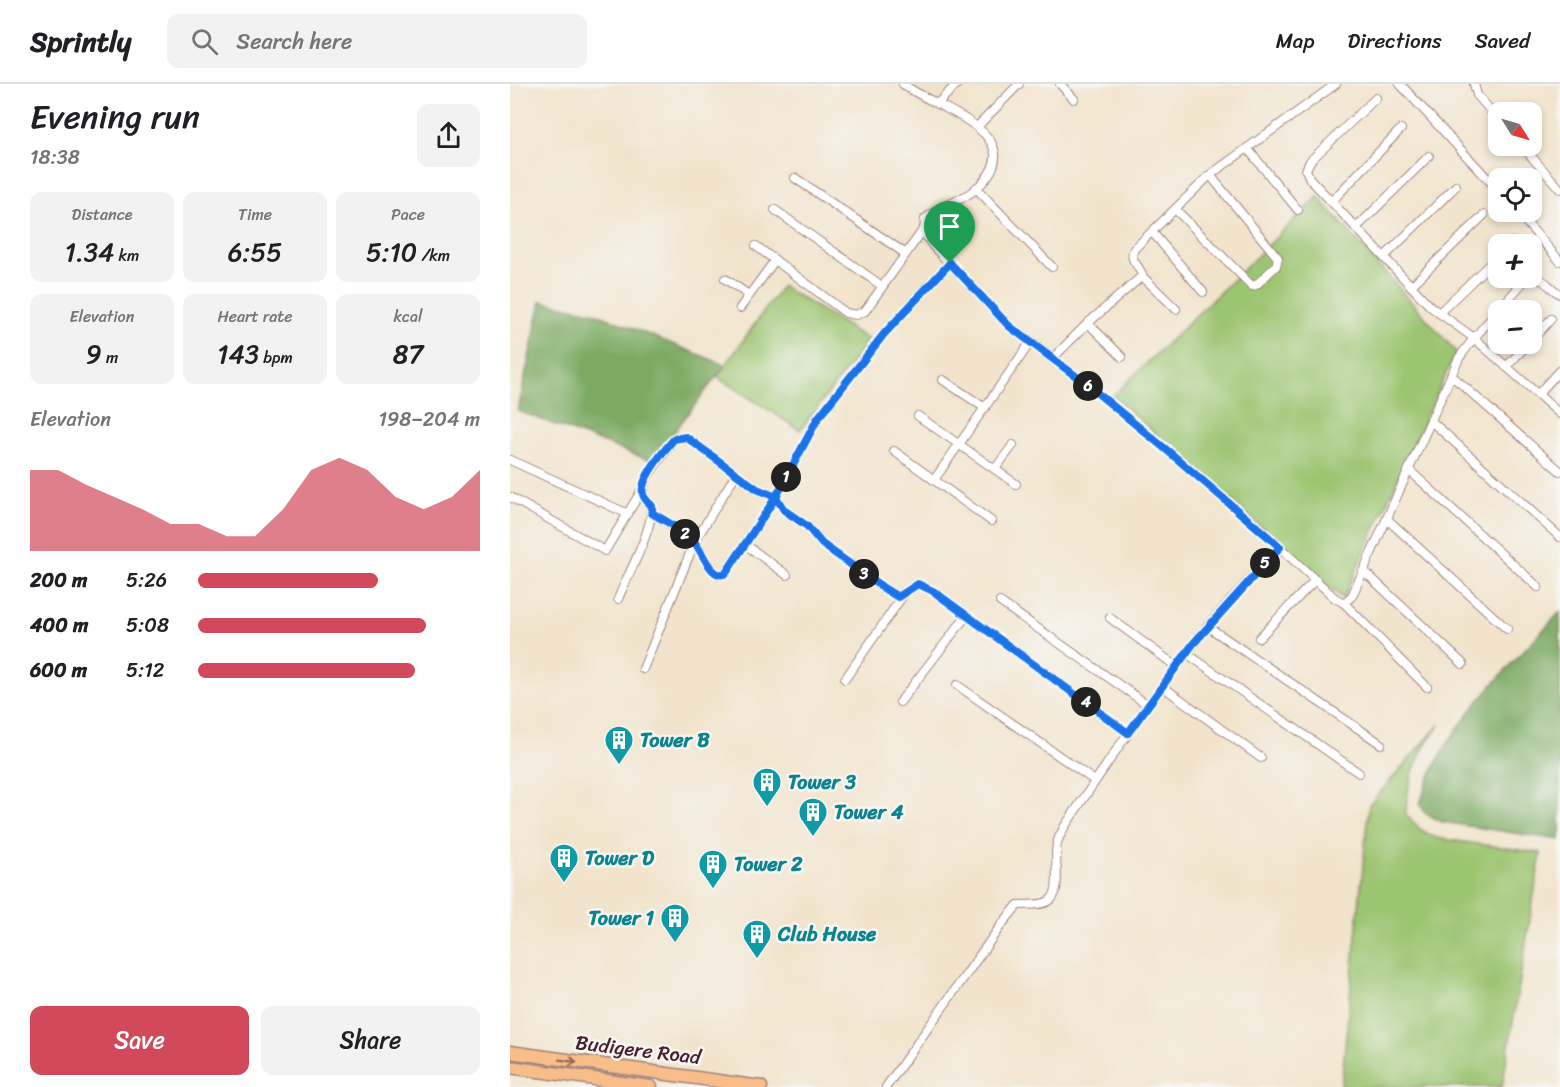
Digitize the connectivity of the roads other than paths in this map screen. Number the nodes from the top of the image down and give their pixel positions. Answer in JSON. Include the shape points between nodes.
{"nodes":[{"id":1,"x":903,"y":84,"type":"edge"},
{"id":2,"x":957,"y":84,"type":"edge"},
{"id":3,"x":1019,"y":84,"type":"edge"},
{"id":4,"x":1060,"y":84,"type":"edge"},
{"id":5,"x":1336,"y":84,"type":"edge"},
{"id":6,"x":1400,"y":84,"type":"edge"},
{"id":7,"x":1474,"y":84,"type":"edge"},
{"id":8,"x":1376,"y":98,"type":"dead end"},
{"id":9,"x":1074,"y":99,"type":"dead end"},
{"id":10,"x":938,"y":103,"type":"junction"},
{"id":11,"x":1488,"y":107,"type":"edge"},
{"id":12,"x":977,"y":127,"type":"junction"},
{"id":13,"x":1401,"y":129,"type":"dead end"},
{"id":14,"x":1246,"y":148,"type":"junction"},
{"id":15,"x":1429,"y":156,"type":"dead end"},
{"id":16,"x":1531,"y":156,"type":"edge"},
{"id":17,"x":1210,"y":175,"type":"junction"},
{"id":18,"x":795,"y":178,"type":"dead end"},
{"id":19,"x":1488,"y":179,"type":"edge"},
{"id":20,"x":1456,"y":186,"type":"dead end"},
{"id":21,"x":976,"y":188,"type":"junction"},
{"id":22,"x":1560,"y":189,"type":"edge"},
{"id":23,"x":1331,"y":202,"type":"junction"},
{"id":24,"x":1175,"y":209,"type":"junction"},
{"id":25,"x":775,"y":210,"type":"dead end"},
{"id":26,"x":1298,"y":210,"type":"dead end"},
{"id":27,"x":1484,"y":215,"type":"dead end"},
{"id":28,"x":1526,"y":222,"type":"edge"},
{"id":29,"x":1356,"y":228,"type":"junction"},
{"id":30,"x":923,"y":230,"type":"junction"},
{"id":31,"x":1153,"y":233,"type":"junction"},
{"id":32,"x":756,"y":246,"type":"dead end"},
{"id":33,"x":906,"y":254,"type":"junction"},
{"id":34,"x":1384,"y":258,"type":"junction"},
{"id":35,"x":775,"y":260,"type":"junction"},
{"id":36,"x":1560,"y":261,"type":"edge"},
{"id":37,"x":950,"y":263,"type":"junction"},
{"id":38,"x":1488,"y":266,"type":"edge"},
{"id":39,"x":1052,"y":267,"type":"dead end"},
{"id":40,"x":1142,"y":276,"type":"junction"},
{"id":41,"x":725,"y":279,"type":"dead end"},
{"id":42,"x":882,"y":286,"type":"junction"},
{"id":43,"x":1411,"y":286,"type":"junction"},
{"id":44,"x":1203,"y":292,"type":"dead end"},
{"id":45,"x":1560,"y":294,"type":"edge"},
{"id":46,"x":750,"y":295,"type":"junction"},
{"id":47,"x":740,"y":308,"type":"dead end"},
{"id":48,"x":1176,"y":309,"type":"dead end"},
{"id":49,"x":1439,"y":313,"type":"junction"},
{"id":50,"x":1551,"y":320,"type":"dead end"},
{"id":51,"x":1088,"y":323,"type":"junction"},
{"id":52,"x":1542,"y":329,"type":"edge"},
{"id":53,"x":1474,"y":338,"type":"junction"},
{"id":54,"x":1030,"y":343,"type":"junction"},
{"id":55,"x":1518,"y":354,"type":"edge"},
{"id":56,"x":1122,"y":357,"type":"dead end"},
{"id":57,"x":1052,"y":358,"type":"junction"},
{"id":58,"x":1506,"y":366,"type":"junction"},
{"id":59,"x":1560,"y":370,"type":"edge"},
{"id":60,"x":1451,"y":375,"type":"junction"},
{"id":61,"x":943,"y":380,"type":"dead end"},
{"id":62,"x":1538,"y":394,"type":"junction"},
{"id":63,"x":985,"y":408,"type":"junction"},
{"id":64,"x":1560,"y":414,"type":"edge"},
{"id":65,"x":918,"y":416,"type":"dead end"},
{"id":66,"x":1431,"y":421,"type":"junction"},
{"id":67,"x":959,"y":444,"type":"junction"},
{"id":68,"x":1013,"y":445,"type":"dead end"},
{"id":69,"x":894,"y":451,"type":"dead end"},
{"id":70,"x":510,"y":460,"type":"edge"},
{"id":71,"x":995,"y":469,"type":"junction"},
{"id":72,"x":1409,"y":470,"type":"junction"},
{"id":73,"x":1560,"y":471,"type":"edge"},
{"id":74,"x":736,"y":474,"type":"junction"},
{"id":75,"x":934,"y":480,"type":"junction"},
{"id":76,"x":1016,"y":484,"type":"dead end"},
{"id":77,"x":643,"y":488,"type":"junction"},
{"id":78,"x":510,"y":496,"type":"edge"},
{"id":79,"x":776,"y":497,"type":"junction"},
{"id":80,"x":652,"y":513,"type":"junction"},
{"id":81,"x":628,"y":514,"type":"junction"},
{"id":82,"x":1387,"y":519,"type":"junction"},
{"id":83,"x":991,"y":521,"type":"dead end"},
{"id":84,"x":1560,"y":537,"type":"edge"},
{"id":85,"x":694,"y":541,"type":"junction"},
{"id":86,"x":746,"y":545,"type":"junction"},
{"id":87,"x":1280,"y":547,"type":"junction"},
{"id":88,"x":1364,"y":571,"type":"junction"},
{"id":89,"x":787,"y":574,"type":"dead end"},
{"id":90,"x":1316,"y":580,"type":"junction"},
{"id":91,"x":1538,"y":588,"type":"dead end"},
{"id":92,"x":907,"y":591,"type":"junction"},
{"id":93,"x":618,"y":599,"type":"dead end"},
{"id":94,"x":1000,"y":602,"type":"dead end"},
{"id":95,"x":1344,"y":603,"type":"junction"},
{"id":96,"x":968,"y":615,"type":"junction"},
{"id":97,"x":1110,"y":618,"type":"dead end"},
{"id":98,"x":1208,"y":626,"type":"junction"},
{"id":99,"x":1507,"y":628,"type":"dead end"},
{"id":100,"x":1259,"y":638,"type":"dead end"},
{"id":101,"x":1186,"y":653,"type":"junction"},
{"id":102,"x":1463,"y":664,"type":"dead end"},
{"id":103,"x":1176,"y":666,"type":"junction"},
{"id":104,"x":643,"y":669,"type":"dead end"},
{"id":105,"x":845,"y":680,"type":"dead end"},
{"id":106,"x":957,"y":685,"type":"dead end"},
{"id":107,"x":1162,"y":686,"type":"junction"},
{"id":108,"x":1427,"y":687,"type":"dead end"},
{"id":109,"x":900,"y":702,"type":"dead end"},
{"id":110,"x":1148,"y":705,"type":"junction"},
{"id":111,"x":1128,"y":733,"type":"junction"},
{"id":112,"x":1381,"y":744,"type":"dead end"},
{"id":113,"x":1261,"y":758,"type":"dead end"},
{"id":114,"x":1359,"y":773,"type":"dead end"},
{"id":115,"x":1095,"y":781,"type":"junction"},
{"id":116,"x":510,"y":1052,"type":"edge"},
{"id":117,"x":510,"y":1067,"type":"edge"},
{"id":118,"x":651,"y":1087,"type":"edge"},
{"id":119,"x":761,"y":1087,"type":"edge"},
{"id":120,"x":885,"y":1087,"type":"edge"}],
"edges":[{"from":1,"to":10,"type":"street"},
{"from":2,"to":10,"type":"street"},
{"from":3,"to":12,"type":"street"},
{"from":4,"to":9,"type":"street"},
{"from":5,"to":14,"type":"street"},
{"from":6,"to":19,"type":"street"},
{"from":7,"to":11,"type":"street"},
{"from":8,"to":23,"type":"street","via":[[1310,161],[1306,170]]},
{"from":10,"to":12,"type":"street"},
{"from":12,"to":21,"type":"street","via":[[989,139],[995,156],[992,169]]},
{"from":13,"to":23,"type":"street"},
{"from":14,"to":17,"type":"street"},
{"from":14,"to":26,"type":"street"},
{"from":15,"to":29,"type":"street"},
{"from":16,"to":22,"type":"street"},
{"from":17,"to":24,"type":"street"},
{"from":17,"to":24,"type":"street","via":[[1278,258],[1276,266],[1252,286]]},
{"from":18,"to":33,"type":"street"},
{"from":20,"to":34,"type":"street"},
{"from":21,"to":30,"type":"street","via":[[927,216]]},
{"from":21,"to":39,"type":"street"},
{"from":23,"to":29,"type":"street"},
{"from":24,"to":31,"type":"street"},
{"from":25,"to":42,"type":"street"},
{"from":27,"to":43,"type":"street"},
{"from":28,"to":36,"type":"street"},
{"from":29,"to":34,"type":"street"},
{"from":30,"to":33,"type":"street"},
{"from":30,"to":37,"type":"street"},
{"from":31,"to":40,"type":"street","via":[[1131,255]]},
{"from":31,"to":44,"type":"street"},
{"from":32,"to":35,"type":"street"},
{"from":33,"to":42,"type":"street"},
{"from":34,"to":43,"type":"street"},
{"from":35,"to":42,"type":"street","via":[[846,313],[856,315],[865,311]]},
{"from":35,"to":46,"type":"street"},
{"from":37,"to":54,"type":"street"},
{"from":37,"to":79,"type":"street","via":[[884,334],[818,418]]},
{"from":38,"to":49,"type":"street"},
{"from":40,"to":48,"type":"street"},
{"from":40,"to":51,"type":"street"},
{"from":41,"to":46,"type":"street"},
{"from":43,"to":49,"type":"street"},
{"from":45,"to":53,"type":"street","via":[[1541,278],[1526,279]]},
{"from":46,"to":47,"type":"street"},
{"from":49,"to":53,"type":"street"},
{"from":50,"to":52,"type":"street"},
{"from":51,"to":56,"type":"street"},
{"from":51,"to":57,"type":"street"},
{"from":53,"to":58,"type":"street"},
{"from":53,"to":60,"type":"street"},
{"from":54,"to":57,"type":"street"},
{"from":54,"to":63,"type":"street"},
{"from":55,"to":58,"type":"street"},
{"from":57,"to":87,"type":"street"},
{"from":58,"to":62,"type":"street"},
{"from":59,"to":62,"type":"street"},
{"from":60,"to":66,"type":"street"},
{"from":60,"to":73,"type":"street"},
{"from":61,"to":63,"type":"street"},
{"from":62,"to":64,"type":"street"},
{"from":63,"to":67,"type":"street"},
{"from":65,"to":67,"type":"street"},
{"from":66,"to":72,"type":"street"},
{"from":66,"to":84,"type":"street"},
{"from":67,"to":71,"type":"street"},
{"from":67,"to":75,"type":"street"},
{"from":68,"to":71,"type":"street"},
{"from":69,"to":75,"type":"street"},
{"from":70,"to":81,"type":"street"},
{"from":71,"to":76,"type":"street"},
{"from":72,"to":82,"type":"street"},
{"from":72,"to":91,"type":"street"},
{"from":74,"to":77,"type":"street","via":[[686,437],[679,437],[666,448]]},
{"from":74,"to":79,"type":"street"},
{"from":74,"to":85,"type":"street"},
{"from":75,"to":83,"type":"street"},
{"from":77,"to":80,"type":"street"},
{"from":77,"to":81,"type":"street"},
{"from":78,"to":81,"type":"street","via":[[605,551]]},
{"from":79,"to":86,"type":"street"},
{"from":79,"to":92,"type":"street","via":[[784,510],[807,526],[822,544],[898,597]]},
{"from":80,"to":85,"type":"street"},
{"from":80,"to":93,"type":"street"},
{"from":82,"to":88,"type":"street"},
{"from":82,"to":99,"type":"street"},
{"from":85,"to":86,"type":"street","via":[[719,575],[726,573]]},
{"from":85,"to":104,"type":"street"},
{"from":86,"to":89,"type":"street"},
{"from":87,"to":90,"type":"street"},
{"from":87,"to":98,"type":"street"},
{"from":88,"to":95,"type":"street","via":[[1352,596]]},
{"from":88,"to":102,"type":"street"},
{"from":90,"to":95,"type":"street"},
{"from":90,"to":100,"type":"street"},
{"from":92,"to":96,"type":"street","via":[[922,585]]},
{"from":92,"to":105,"type":"street"},
{"from":94,"to":110,"type":"street"},
{"from":95,"to":108,"type":"street"},
{"from":96,"to":109,"type":"street"},
{"from":96,"to":111,"type":"street"},
{"from":97,"to":103,"type":"street"},
{"from":98,"to":101,"type":"street"},
{"from":98,"to":112,"type":"street"},
{"from":101,"to":103,"type":"street"},
{"from":101,"to":114,"type":"street"},
{"from":103,"to":107,"type":"street"},
{"from":106,"to":115,"type":"street"},
{"from":107,"to":110,"type":"street"},
{"from":107,"to":113,"type":"street"},
{"from":110,"to":111,"type":"street"},
{"from":111,"to":115,"type":"street"},
{"from":115,"to":120,"type":"street","via":[[1057,843],[1058,887],[1054,897],[1047,902],[1018,905]]},
{"from":116,"to":119,"type":"main road","name":"Budigere Road","one_way":true},
{"from":117,"to":118,"type":"main road","name":"Budigere Road"}]}
